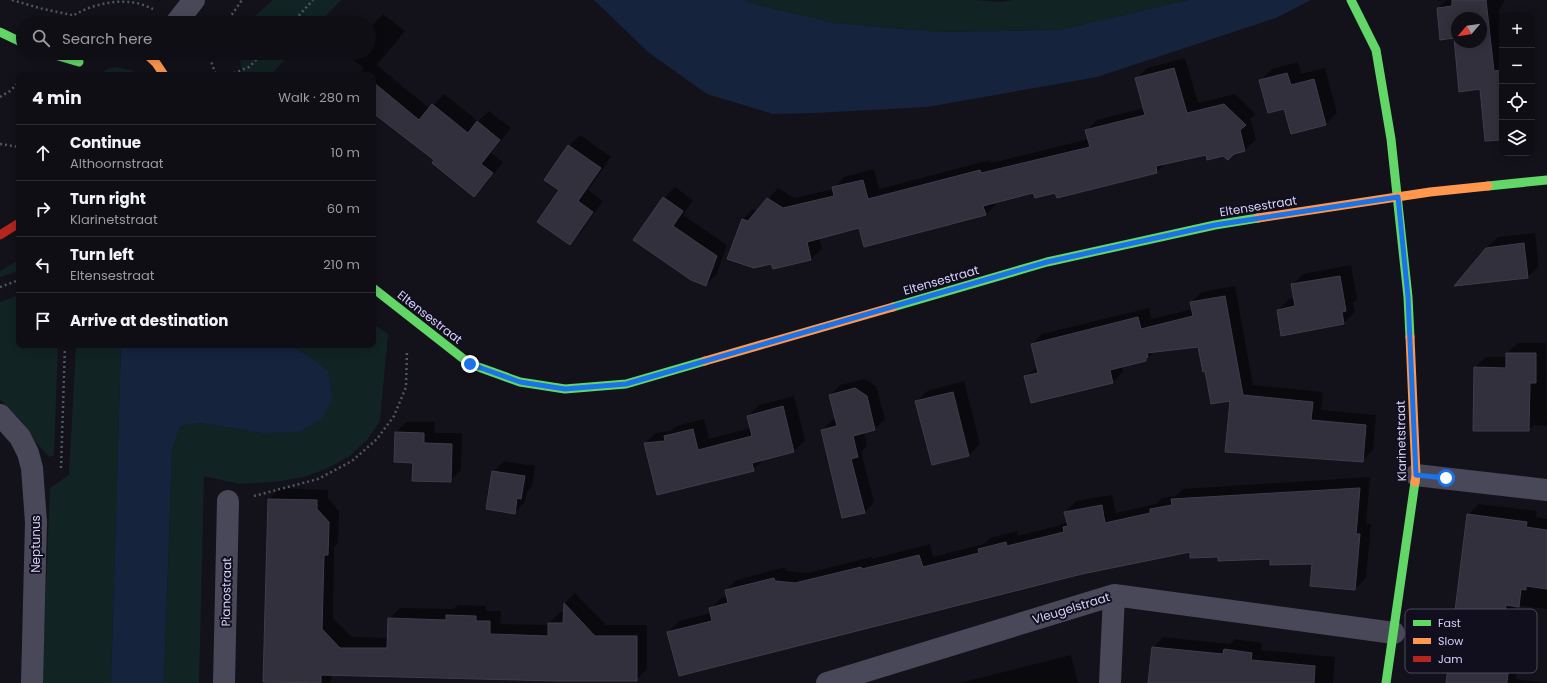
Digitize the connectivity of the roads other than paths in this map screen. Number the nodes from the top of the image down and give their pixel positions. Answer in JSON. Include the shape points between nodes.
{"nodes":[{"id":1,"x":194,"y":0,"type":"edge"},
{"id":2,"x":1351,"y":0,"type":"edge"},
{"id":3,"x":182,"y":16,"type":"edge"},
{"id":4,"x":0,"y":32,"type":"edge"},
{"id":5,"x":16,"y":39,"type":"edge"},
{"id":6,"x":70,"y":60,"type":"edge"},
{"id":7,"x":155,"y":60,"type":"edge"},
{"id":8,"x":79,"y":63,"type":"dead end"},
{"id":9,"x":163,"y":72,"type":"edge"},
{"id":10,"x":1547,"y":180,"type":"edge"},
{"id":11,"x":1398,"y":197,"type":"junction"},
{"id":12,"x":16,"y":226,"type":"edge"},
{"id":13,"x":0,"y":235,"type":"edge"},
{"id":14,"x":376,"y":290,"type":"edge"},
{"id":15,"x":0,"y":415,"type":"edge"},
{"id":16,"x":1416,"y":475,"type":"junction"},
{"id":17,"x":1547,"y":490,"type":"edge"},
{"id":18,"x":228,"y":501,"type":"road end"},
{"id":19,"x":1114,"y":595,"type":"junction"},
{"id":20,"x":1394,"y":633,"type":"junction"},
{"id":21,"x":32,"y":683,"type":"edge"},
{"id":22,"x":224,"y":683,"type":"edge"},
{"id":23,"x":827,"y":683,"type":"edge"},
{"id":24,"x":1110,"y":683,"type":"edge"},
{"id":25,"x":1386,"y":683,"type":"edge"}],
"edges":[{"from":1,"to":3,"type":"street"},
{"from":2,"to":11,"type":"street","name":"Klarinetstraat","via":[[1376,50]]},
{"from":4,"to":5,"type":"street"},
{"from":6,"to":8,"type":"street"},
{"from":7,"to":9,"type":"street"},
{"from":10,"to":11,"type":"street","name":"Eltensestraat"},
{"from":11,"to":14,"type":"street","name":"Eltensestraat","via":[[1215,225],[1047,262],[618,385],[565,389],[520,382],[470,364]]},
{"from":11,"to":16,"type":"street","name":"Klarinetstraat","via":[[1408,297]]},
{"from":12,"to":13,"type":"street"},
{"from":15,"to":21,"type":"street","name":"Neptunus","via":[[20,437],[32,468],[36,522]]},
{"from":16,"to":17,"type":"street"},
{"from":16,"to":20,"type":"street","name":"Klarinetstraat"},
{"from":18,"to":22,"type":"street","name":"Pianostraat"},
{"from":19,"to":20,"type":"street","name":"Vleugelstraat"},
{"from":19,"to":23,"type":"street","name":"Vleugelstraat"},
{"from":19,"to":24,"type":"street"},
{"from":20,"to":25,"type":"street","name":"Klarinetstraat"}]}
